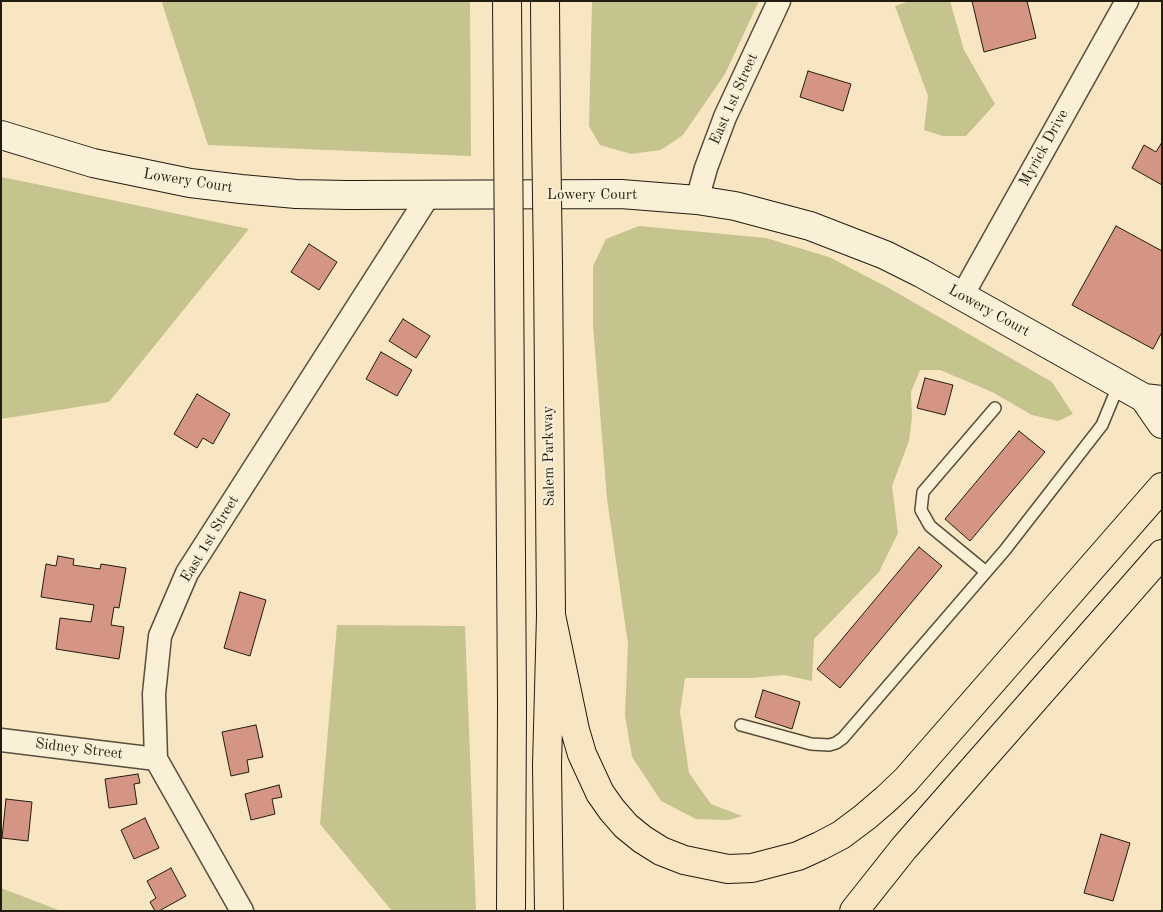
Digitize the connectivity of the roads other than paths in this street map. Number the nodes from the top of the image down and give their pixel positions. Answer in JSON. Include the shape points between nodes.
{"nodes":[{"id":1,"x":507,"y":1,"type":"edge"},
{"id":2,"x":545,"y":1,"type":"edge"},
{"id":3,"x":779,"y":1,"type":"edge"},
{"id":4,"x":1127,"y":1,"type":"edge"},
{"id":5,"x":1,"y":135,"type":"edge"},
{"id":6,"x":429,"y":195,"type":"junction"},
{"id":7,"x":697,"y":200,"type":"junction"},
{"id":8,"x":962,"y":296,"type":"junction"},
{"id":9,"x":1119,"y":384,"type":"junction"},
{"id":10,"x":1153,"y":399,"type":"edge"},
{"id":11,"x":995,"y":408,"type":"dead end"},
{"id":12,"x":1162,"y":424,"type":"edge"},
{"id":13,"x":1162,"y":487,"type":"edge"},
{"id":14,"x":1162,"y":554,"type":"edge"},
{"id":15,"x":986,"y":572,"type":"junction"},
{"id":16,"x":551,"y":616,"type":"junction"},
{"id":17,"x":741,"y":725,"type":"dead end"},
{"id":18,"x":1,"y":740,"type":"edge"},
{"id":19,"x":156,"y":759,"type":"junction"},
{"id":20,"x":242,"y":911,"type":"edge"},
{"id":21,"x":511,"y":911,"type":"edge"},
{"id":22,"x":549,"y":911,"type":"edge"},
{"id":23,"x":854,"y":911,"type":"edge"}],
"edges":[{"from":1,"to":21,"type":"highway","bridge":true},
{"from":2,"to":16,"type":"highway","name":"Salem Parkway","bridge":true},
{"from":3,"to":7,"type":"street","name":"East 1st Street","via":[[725,117]]},
{"from":4,"to":8,"type":"street","name":"Myrick Drive"},
{"from":5,"to":6,"type":"main road","name":"Lowery Court","via":[[93,163],[190,183],[296,194]]},
{"from":6,"to":7,"type":"main road","name":"Lowery Court","via":[[621,194]]},
{"from":6,"to":19,"type":"street","name":"East 1st Street","via":[[187,573],[160,636],[154,694]]},
{"from":7,"to":8,"type":"main road","name":"Lowery Court","via":[[773,215],[849,240],[886,255]]},
{"from":8,"to":9,"type":"main road","name":"Lowery Court"},
{"from":9,"to":10,"type":"main road","name":"Lowery Court"},
{"from":9,"to":15,"type":"lane","via":[[1102,426]]},
{"from":10,"to":12,"type":"main road","name":"Lowery Court"},
{"from":11,"to":15,"type":"lane","via":[[923,492],[921,510],[930,526]]},
{"from":13,"to":16,"type":"highway","via":[[886,799],[841,835],[798,856],[760,866],[728,869],[684,860],[642,839],[612,810],[600,793],[582,754]]},
{"from":14,"to":23,"type":"highway","via":[[904,848]]},
{"from":15,"to":17,"type":"lane","via":[[836,743],[829,746],[811,744]]},
{"from":16,"to":22,"type":"highway","name":"Salem Parkway","via":[[547,765]]},
{"from":18,"to":19,"type":"street","name":"Sidney Street"},
{"from":19,"to":20,"type":"street","name":"East 1st Street"}]}
